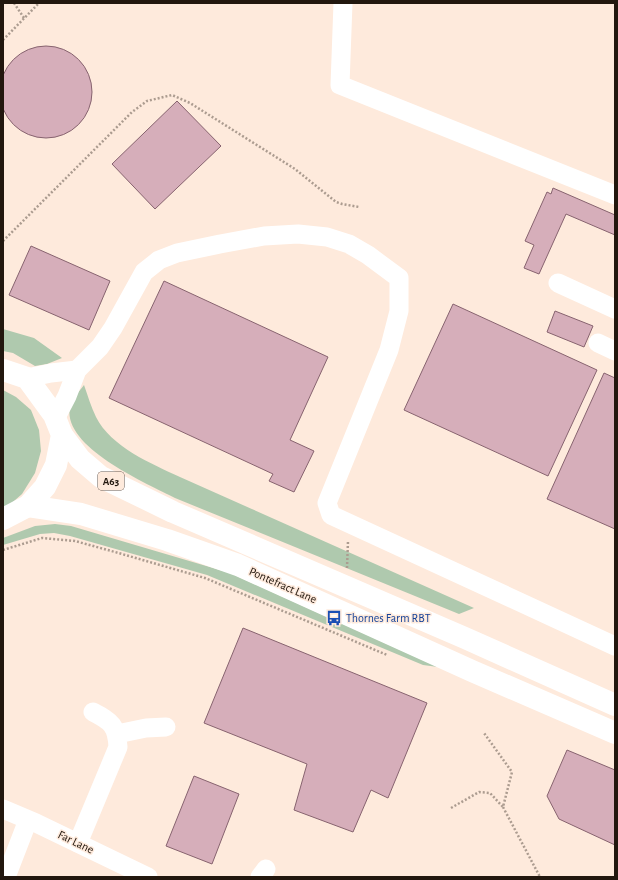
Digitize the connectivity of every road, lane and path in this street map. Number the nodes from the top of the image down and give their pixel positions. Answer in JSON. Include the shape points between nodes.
{"nodes":[{"id":1,"x":14,"y":3,"type":"edge"},
{"id":2,"x":39,"y":3,"type":"edge"},
{"id":3,"x":342,"y":3,"type":"edge"},
{"id":4,"x":24,"y":18,"type":"junction"},
{"id":5,"x":3,"y":40,"type":"edge"},
{"id":6,"x":615,"y":195,"type":"edge"},
{"id":7,"x":359,"y":207,"type":"dead end"},
{"id":8,"x":3,"y":241,"type":"edge"},
{"id":9,"x":570,"y":283,"type":"dead end"},
{"id":10,"x":615,"y":309,"type":"edge"},
{"id":11,"x":3,"y":370,"type":"edge"},
{"id":12,"x":77,"y":370,"type":"junction"},
{"id":13,"x":27,"y":378,"type":"junction"},
{"id":14,"x":58,"y":427,"type":"junction"},
{"id":15,"x":28,"y":506,"type":"junction"},
{"id":16,"x":3,"y":519,"type":"edge"},
{"id":17,"x":349,"y":523,"type":"junction"},
{"id":18,"x":3,"y":550,"type":"edge"},
{"id":19,"x":346,"y":587,"type":"junction"},
{"id":20,"x":615,"y":646,"type":"edge"},
{"id":21,"x":391,"y":657,"type":"dead end"},
{"id":22,"x":615,"y":706,"type":"edge"},
{"id":23,"x":93,"y":712,"type":"dead end"},
{"id":24,"x":166,"y":727,"type":"dead end"},
{"id":25,"x":484,"y":733,"type":"dead end"},
{"id":26,"x":615,"y":733,"type":"edge"},
{"id":27,"x":117,"y":734,"type":"junction"},
{"id":28,"x":451,"y":808,"type":"dead end"},
{"id":29,"x":503,"y":808,"type":"junction"},
{"id":30,"x":3,"y":810,"type":"edge"},
{"id":31,"x":28,"y":820,"type":"junction"},
{"id":32,"x":78,"y":843,"type":"junction"},
{"id":33,"x":6,"y":877,"type":"edge"},
{"id":34,"x":148,"y":877,"type":"edge"},
{"id":35,"x":540,"y":877,"type":"edge"}],
"edges":[{"from":1,"to":4,"type":"path"},
{"from":2,"to":4,"type":"path"},
{"from":3,"to":6,"type":"lane","via":[[340,84]]},
{"from":4,"to":5,"type":"path"},
{"from":7,"to":8,"type":"path","via":[[336,202],[295,169],[190,103],[172,95],[147,100],[132,112]]},
{"from":9,"to":10,"type":"lane"},
{"from":11,"to":13,"type":"highway"},
{"from":12,"to":13,"type":"lane"},
{"from":12,"to":14,"type":"lane"},
{"from":12,"to":17,"type":"lane","via":[[100,347],[113,328],[144,272],[159,260],[177,253],[264,236],[298,234],[328,237],[349,244],[399,278],[399,311],[389,350],[327,503],[331,515]]},
{"from":13,"to":14,"type":"highway","number":"A63"},
{"from":14,"to":15,"type":"highway","via":[[56,465],[45,487]]},
{"from":14,"to":19,"type":"highway","name":"Pontefract Lane","number":"A63","via":[[80,460],[101,477],[173,512]]},
{"from":15,"to":16,"type":"highway"},
{"from":15,"to":26,"type":"highway","name":"Pontefract Lane","via":[[81,514],[238,565]]},
{"from":17,"to":19,"type":"path"},
{"from":17,"to":20,"type":"lane"},
{"from":18,"to":21,"type":"path","via":[[42,538],[75,541],[115,552],[205,578]]},
{"from":19,"to":22,"type":"highway","name":"Pontefract Lane","number":"A63","via":[[478,643]]},
{"from":23,"to":27,"type":"lane","via":[[112,724]]},
{"from":24,"to":27,"type":"lane"},
{"from":25,"to":29,"type":"path","via":[[512,772]]},
{"from":27,"to":32,"type":"lane","via":[[118,746]]},
{"from":28,"to":29,"type":"path","via":[[479,792],[490,793]]},
{"from":29,"to":35,"type":"path"},
{"from":30,"to":31,"type":"lane","name":"Far Lane"},
{"from":31,"to":32,"type":"lane","name":"Far Lane"},
{"from":31,"to":33,"type":"lane"},
{"from":32,"to":34,"type":"lane","name":"Far Lane"}]}
